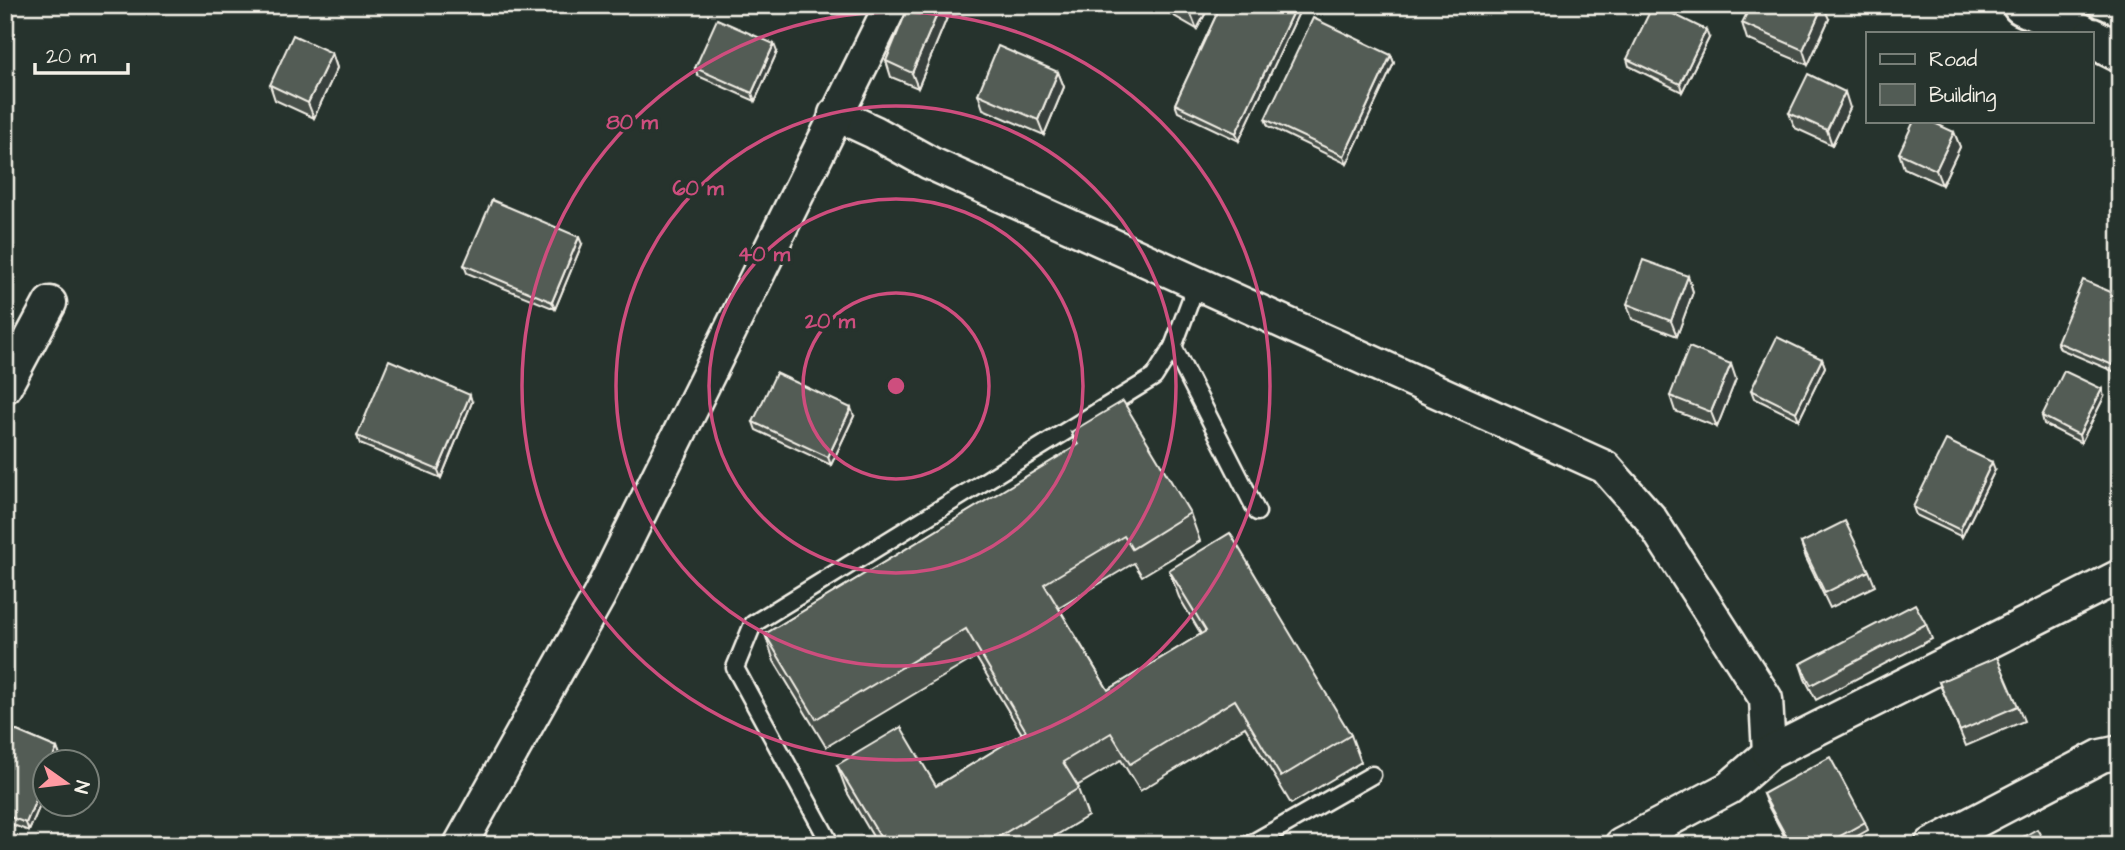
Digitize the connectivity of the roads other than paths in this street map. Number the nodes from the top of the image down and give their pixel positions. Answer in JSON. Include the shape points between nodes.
{"nodes":[{"id":1,"x":891,"y":5,"type":"edge"},
{"id":2,"x":2022,"y":5,"type":"edge"},
{"id":3,"x":2079,"y":32,"type":"edge"},
{"id":4,"x":2094,"y":39,"type":"edge"},
{"id":5,"x":2120,"y":51,"type":"edge"},
{"id":6,"x":835,"y":114,"type":"junction"},
{"id":7,"x":1197,"y":283,"type":"junction"},
{"id":8,"x":50,"y":303,"type":"dead end"},
{"id":9,"x":1173,"y":347,"type":"junction"},
{"id":10,"x":5,"y":387,"type":"edge"},
{"id":11,"x":1257,"y":512,"type":"dead end"},
{"id":12,"x":2120,"y":576,"type":"edge"},
{"id":13,"x":2120,"y":752,"type":"edge"},
{"id":14,"x":1769,"y":753,"type":"junction"},
{"id":15,"x":1372,"y":775,"type":"dead end"},
{"id":16,"x":460,"y":845,"type":"edge"},
{"id":17,"x":831,"y":845,"type":"edge"},
{"id":18,"x":1249,"y":845,"type":"edge"},
{"id":19,"x":1621,"y":845,"type":"edge"},
{"id":20,"x":1931,"y":845,"type":"edge"}],
"edges":[{"from":1,"to":6,"type":"street"},
{"from":2,"to":3,"type":"street"},
{"from":4,"to":5,"type":"street"},
{"from":6,"to":7,"type":"street","via":[[930,163]]},
{"from":6,"to":16,"type":"street","via":[[599,596]]},
{"from":7,"to":9,"type":"lane"},
{"from":7,"to":14,"type":"street","via":[[1605,467],[1650,518],[1766,699]]},
{"from":8,"to":10,"type":"street"},
{"from":9,"to":11,"type":"lane"},
{"from":9,"to":17,"type":"lane","via":[[1154,377],[753,624],[735,668]]},
{"from":12,"to":14,"type":"street"},
{"from":13,"to":20,"type":"street","via":[[2101,756]]},
{"from":14,"to":19,"type":"street","via":[[1729,788]]},
{"from":15,"to":18,"type":"lane"}]}
